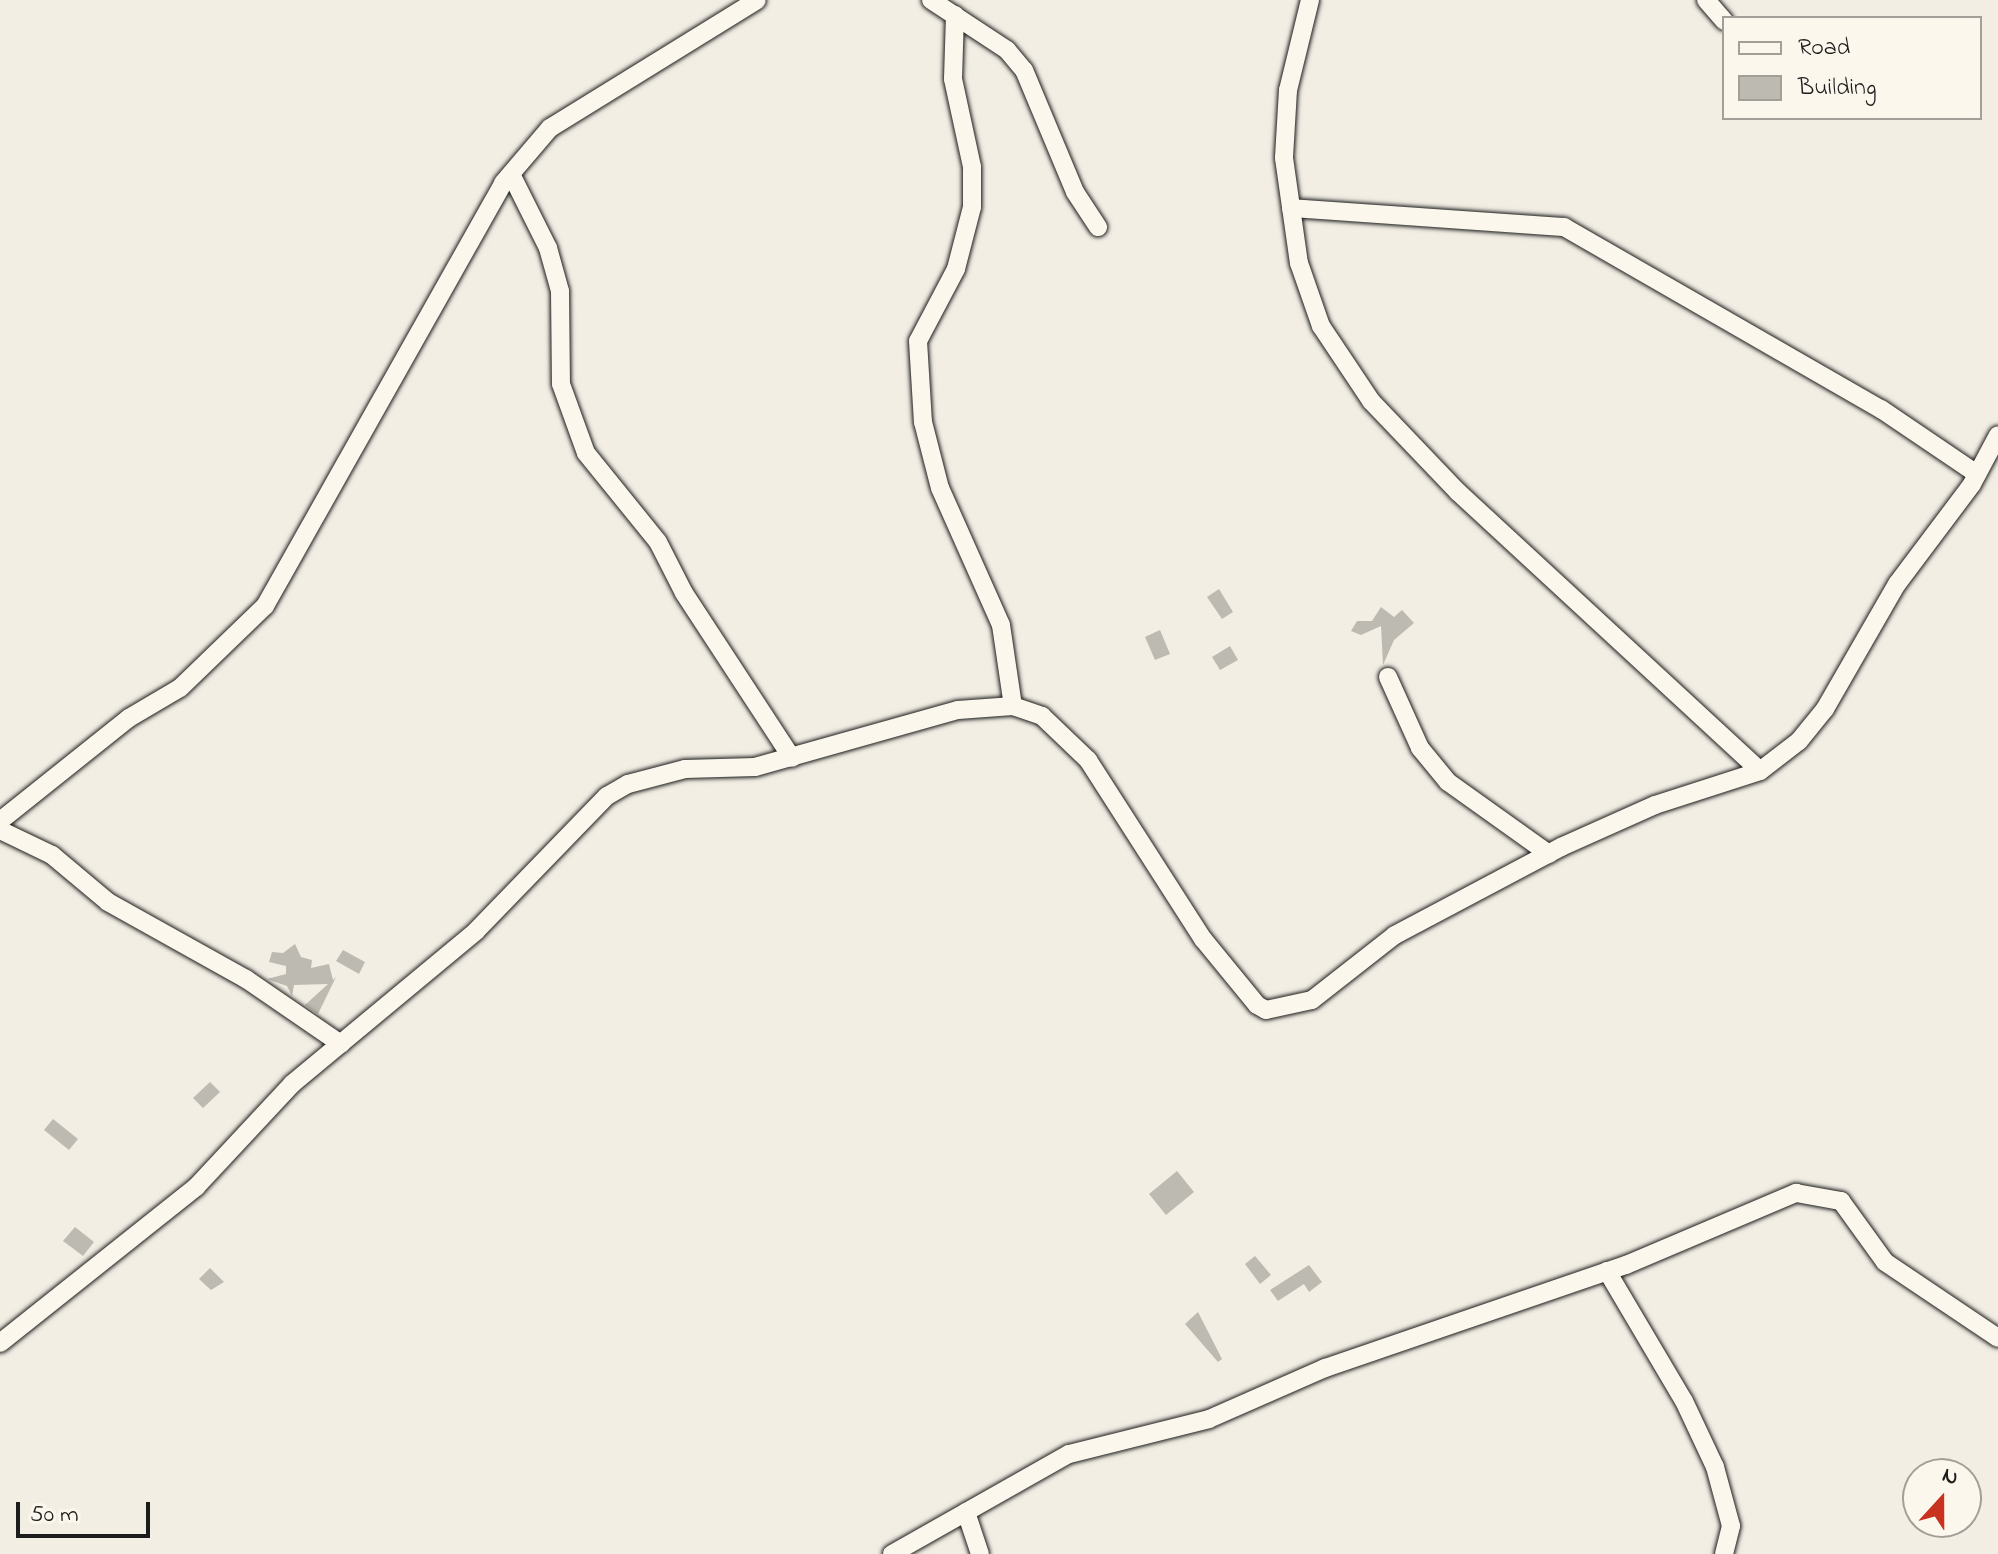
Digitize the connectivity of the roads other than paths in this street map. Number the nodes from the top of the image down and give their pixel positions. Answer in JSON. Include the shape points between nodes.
{"nodes":[{"id":1,"x":757,"y":0,"type":"edge"},
{"id":2,"x":931,"y":0,"type":"edge"},
{"id":3,"x":1310,"y":0,"type":"edge"},
{"id":4,"x":1706,"y":0,"type":"edge"},
{"id":5,"x":955,"y":15,"type":"junction"},
{"id":6,"x":1722,"y":19,"type":"edge"},
{"id":7,"x":511,"y":174,"type":"junction"},
{"id":8,"x":1291,"y":208,"type":"junction"},
{"id":9,"x":1098,"y":227,"type":"dead end"},
{"id":10,"x":1998,"y":435,"type":"edge"},
{"id":11,"x":1977,"y":474,"type":"junction"},
{"id":12,"x":1388,"y":677,"type":"dead end"},
{"id":13,"x":1013,"y":706,"type":"junction"},
{"id":14,"x":792,"y":758,"type":"junction"},
{"id":15,"x":1760,"y":771,"type":"junction"},
{"id":16,"x":0,"y":821,"type":"edge"},
{"id":17,"x":0,"y":830,"type":"edge"},
{"id":18,"x":1549,"y":854,"type":"junction"},
{"id":19,"x":341,"y":1044,"type":"junction"},
{"id":20,"x":1607,"y":1271,"type":"junction"},
{"id":21,"x":1998,"y":1338,"type":"edge"},
{"id":22,"x":0,"y":1343,"type":"edge"},
{"id":23,"x":966,"y":1512,"type":"junction"},
{"id":24,"x":892,"y":1554,"type":"edge"},
{"id":25,"x":980,"y":1554,"type":"edge"},
{"id":26,"x":1724,"y":1554,"type":"edge"}],
"edges":[{"from":1,"to":7,"type":"street","via":[[550,128]]},
{"from":2,"to":5,"type":"street"},
{"from":3,"to":8,"type":"street","via":[[1288,90],[1284,158]]},
{"from":4,"to":6,"type":"street"},
{"from":5,"to":9,"type":"street","via":[[1007,50],[1024,70],[1075,192]]},
{"from":5,"to":13,"type":"street","via":[[953,79],[972,167],[972,207],[956,269],[918,341],[923,422],[940,488],[1001,625]]},
{"from":7,"to":14,"type":"street","via":[[548,248],[560,291],[561,384],[586,453],[658,542],[684,593]]},
{"from":7,"to":16,"type":"street","via":[[417,329],[265,606],[180,688],[129,718]]},
{"from":8,"to":11,"type":"street","via":[[1564,227],[1881,409]]},
{"from":8,"to":15,"type":"street","via":[[1299,263],[1321,326],[1371,401],[1557,586]]},
{"from":10,"to":11,"type":"street"},
{"from":11,"to":15,"type":"street","via":[[1853,650],[1825,709],[1799,741]]},
{"from":12,"to":18,"type":"street","via":[[1412,734],[1448,782]]},
{"from":13,"to":14,"type":"street","via":[[958,710]]},
{"from":13,"to":18,"type":"street","via":[[1042,716],[1088,760],[1203,939],[1266,1010],[1312,1000],[1395,935]]},
{"from":14,"to":19,"type":"street","via":[[755,767],[685,769],[607,796],[476,931]]},
{"from":15,"to":18,"type":"street","via":[[1655,805]]},
{"from":17,"to":19,"type":"street","via":[[52,855],[108,902],[246,979]]},
{"from":19,"to":22,"type":"street","via":[[292,1084],[196,1187]]},
{"from":20,"to":21,"type":"street","via":[[1796,1193],[1824,1195],[1841,1201],[1885,1262]]},
{"from":20,"to":23,"type":"street","via":[[1339,1363],[1209,1419],[1069,1454]]},
{"from":20,"to":26,"type":"street","via":[[1684,1401],[1715,1467],[1731,1526]]},
{"from":23,"to":24,"type":"street"},
{"from":23,"to":25,"type":"street"}]}
